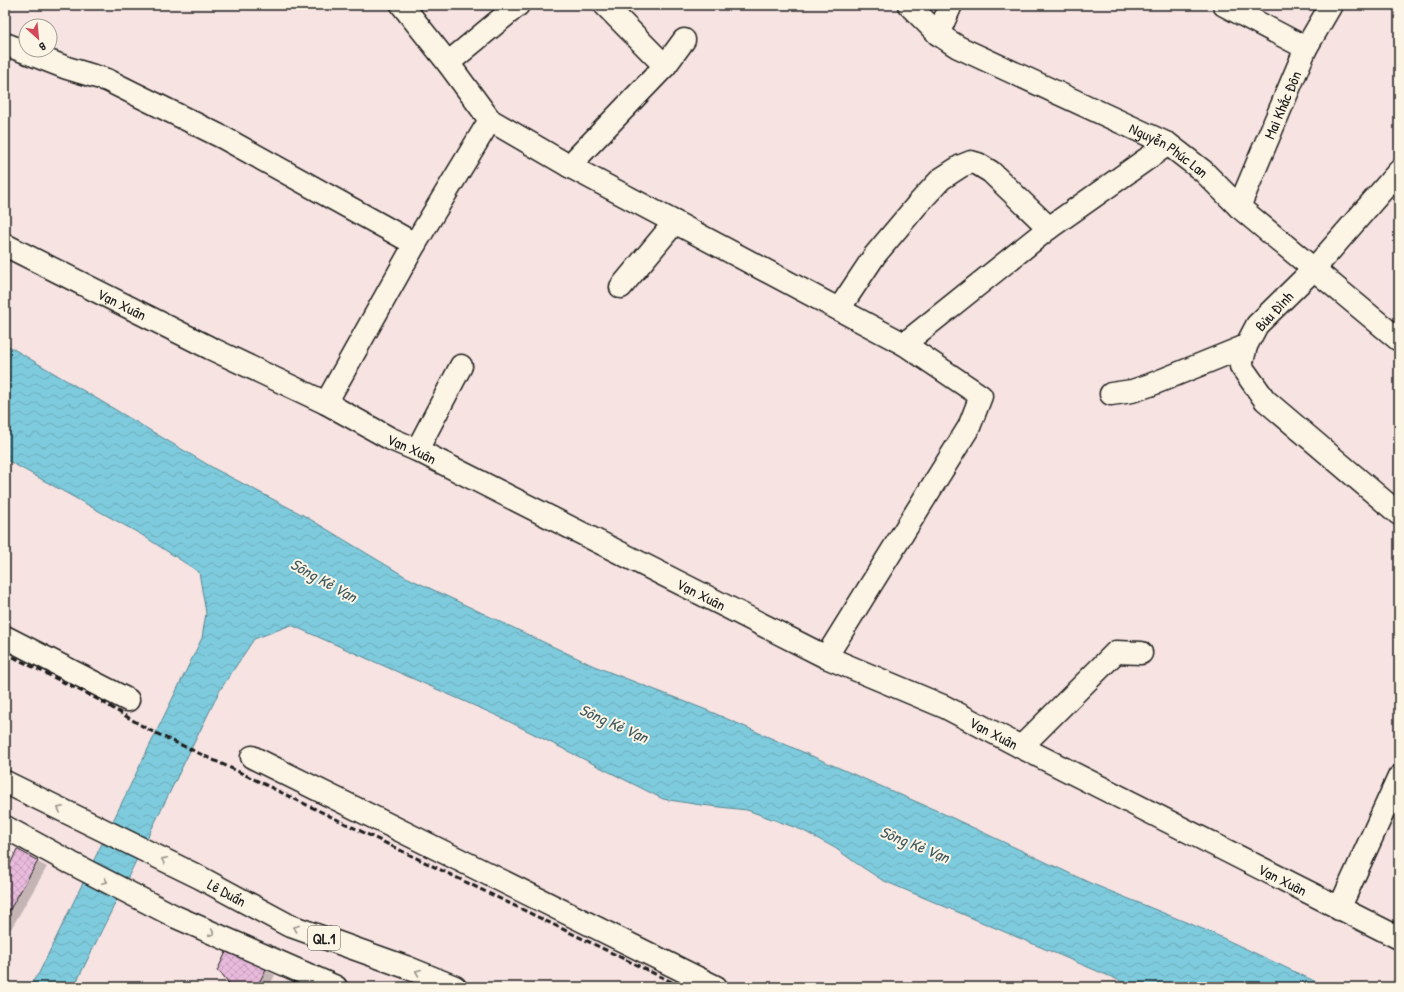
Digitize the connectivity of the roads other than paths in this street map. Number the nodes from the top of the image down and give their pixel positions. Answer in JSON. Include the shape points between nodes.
{"nodes":[{"id":1,"x":402,"y":5,"type":"edge"},
{"id":2,"x":518,"y":5,"type":"edge"},
{"id":3,"x":605,"y":5,"type":"edge"},
{"id":4,"x":909,"y":5,"type":"edge"},
{"id":5,"x":951,"y":5,"type":"edge"},
{"id":6,"x":1224,"y":5,"type":"edge"},
{"id":7,"x":1331,"y":5,"type":"edge"},
{"id":8,"x":938,"y":34,"type":"junction"},
{"id":9,"x":684,"y":40,"type":"dead end"},
{"id":10,"x":5,"y":44,"type":"edge"},
{"id":11,"x":1306,"y":48,"type":"junction"},
{"id":12,"x":448,"y":63,"type":"junction"},
{"id":13,"x":665,"y":66,"type":"junction"},
{"id":14,"x":490,"y":120,"type":"junction"},
{"id":15,"x":1168,"y":144,"type":"junction"},
{"id":16,"x":569,"y":166,"type":"junction"},
{"id":17,"x":1399,"y":171,"type":"edge"},
{"id":18,"x":1239,"y":207,"type":"junction"},
{"id":19,"x":675,"y":222,"type":"junction"},
{"id":20,"x":1049,"y":228,"type":"junction"},
{"id":21,"x":5,"y":244,"type":"edge"},
{"id":22,"x":415,"y":244,"type":"junction"},
{"id":23,"x":1314,"y":270,"type":"junction"},
{"id":24,"x":621,"y":287,"type":"dead end"},
{"id":25,"x":840,"y":309,"type":"junction"},
{"id":26,"x":1399,"y":340,"type":"edge"},
{"id":27,"x":904,"y":344,"type":"junction"},
{"id":28,"x":1246,"y":346,"type":"junction"},
{"id":29,"x":461,"y":366,"type":"dead end"},
{"id":30,"x":1111,"y":394,"type":"dead end"},
{"id":31,"x":326,"y":403,"type":"junction"},
{"id":32,"x":417,"y":450,"type":"junction"},
{"id":33,"x":1399,"y":514,"type":"edge"},
{"id":34,"x":5,"y":637,"type":"edge"},
{"id":35,"x":1141,"y":653,"type":"dead end"},
{"id":36,"x":826,"y":657,"type":"junction"},
{"id":37,"x":128,"y":700,"type":"dead end"},
{"id":38,"x":1021,"y":747,"type":"junction"},
{"id":39,"x":252,"y":757,"type":"dead end"},
{"id":40,"x":1399,"y":777,"type":"edge"},
{"id":41,"x":5,"y":782,"type":"edge"},
{"id":42,"x":5,"y":827,"type":"edge"},
{"id":43,"x":1339,"y":909,"type":"junction"},
{"id":44,"x":1399,"y":938,"type":"edge"},
{"id":45,"x":336,"y":987,"type":"edge"},
{"id":46,"x":455,"y":987,"type":"edge"},
{"id":47,"x":716,"y":987,"type":"edge"}],
"edges":[{"from":1,"to":12,"type":"street"},
{"from":2,"to":12,"type":"street"},
{"from":3,"to":13,"type":"street"},
{"from":4,"to":8,"type":"street","name":"Nguyễn Phúc Lan"},
{"from":5,"to":8,"type":"street"},
{"from":6,"to":11,"type":"street"},
{"from":7,"to":11,"type":"street","name":"Mai Khắc Đôn"},
{"from":8,"to":15,"type":"street","name":"Nguyễn Phúc Lan","via":[[958,47]]},
{"from":9,"to":13,"type":"street"},
{"from":10,"to":22,"type":"street","via":[[107,80],[224,138]]},
{"from":11,"to":18,"type":"street","name":"Mai Khắc Đôn"},
{"from":12,"to":14,"type":"street"},
{"from":13,"to":16,"type":"street"},
{"from":14,"to":16,"type":"street"},
{"from":14,"to":22,"type":"street"},
{"from":15,"to":18,"type":"street","name":"Nguyễn Phúc Lan","via":[[1203,171]]},
{"from":15,"to":20,"type":"street"},
{"from":16,"to":19,"type":"street"},
{"from":17,"to":23,"type":"street","name":"Bửu Đình"},
{"from":18,"to":23,"type":"street","name":"Nguyễn Phúc Lan"},
{"from":19,"to":24,"type":"street"},
{"from":19,"to":25,"type":"street"},
{"from":20,"to":25,"type":"street","via":[[991,172],[971,162],[960,166],[941,179],[917,205],[876,255]]},
{"from":20,"to":27,"type":"street"},
{"from":21,"to":31,"type":"street","name":"Vạn Xuân"},
{"from":22,"to":31,"type":"street"},
{"from":23,"to":26,"type":"street","name":"Nguyễn Phúc Lan"},
{"from":23,"to":28,"type":"street","name":"Bửu Đình","via":[[1257,325]]},
{"from":25,"to":27,"type":"street"},
{"from":27,"to":36,"type":"street","via":[[980,396],[969,427]]},
{"from":28,"to":30,"type":"street","via":[[1150,386]]},
{"from":28,"to":33,"type":"street","name":"Bửu Đình","via":[[1241,366],[1265,400]]},
{"from":29,"to":32,"type":"street"},
{"from":31,"to":32,"type":"street","name":"Vạn Xuân","via":[[391,439]]},
{"from":32,"to":36,"type":"street","name":"Vạn Xuân"},
{"from":34,"to":37,"type":"street"},
{"from":35,"to":38,"type":"street","via":[[1116,652]]},
{"from":36,"to":38,"type":"street","name":"Vạn Xuân","via":[[945,707]]},
{"from":38,"to":43,"type":"street","name":"Vạn Xuân"},
{"from":39,"to":47,"type":"street"},
{"from":40,"to":43,"type":"street"},
{"from":46,"to":41,"type":"street","name":"Lê Duẩn","number":"QL.1","one_way":true,"via":[[288,925],[199,877]]},
{"from":42,"to":45,"type":"street","one_way":true,"via":[[176,917]]},
{"from":43,"to":44,"type":"street","name":"Vạn Xuân"}]}
